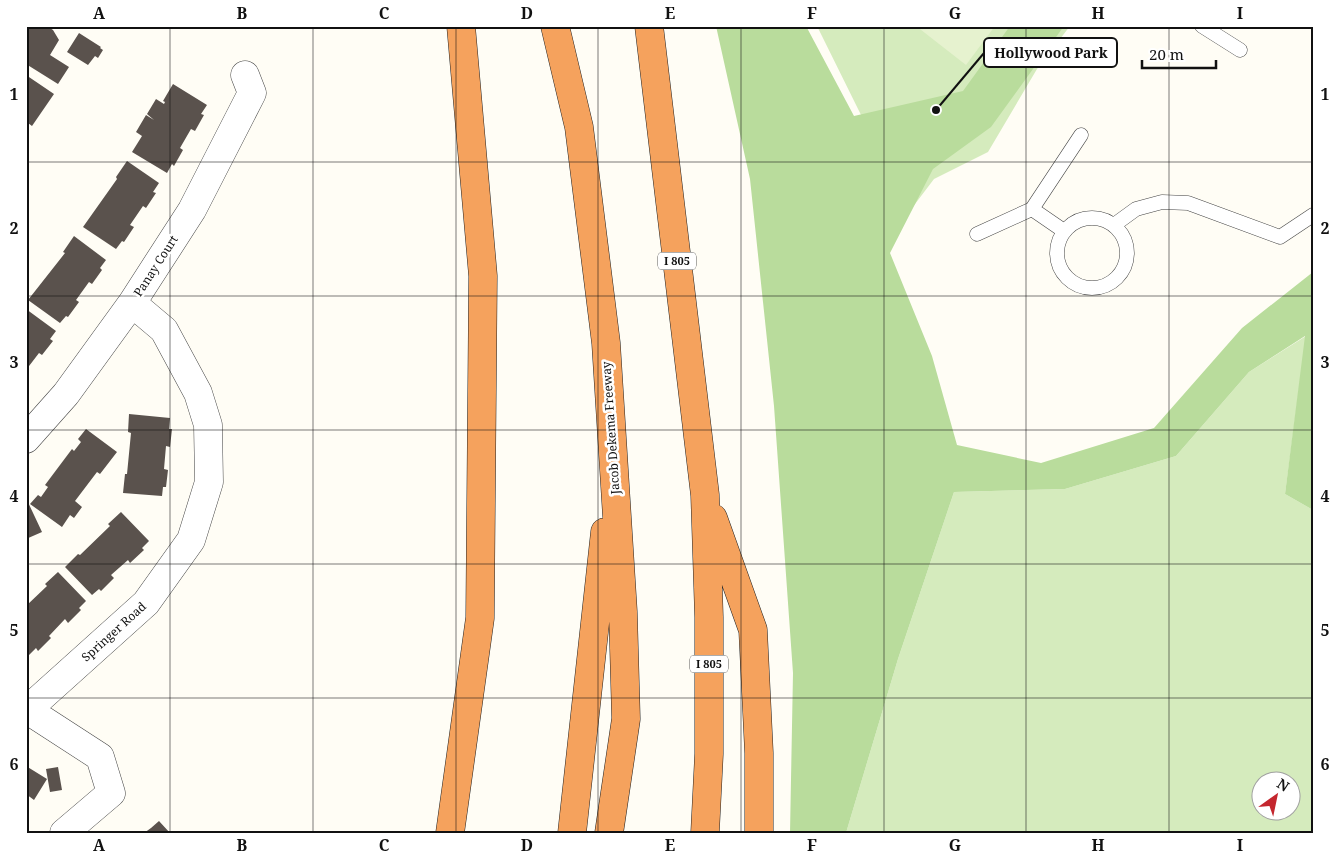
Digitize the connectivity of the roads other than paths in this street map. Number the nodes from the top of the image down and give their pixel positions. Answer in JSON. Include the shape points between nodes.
{"nodes":[{"id":1,"x":461,"y":26,"type":"edge"},
{"id":2,"x":555,"y":26,"type":"edge"},
{"id":3,"x":648,"y":26,"type":"edge"},
{"id":4,"x":1202,"y":26,"type":"edge"},
{"id":5,"x":1240,"y":50,"type":"dead end"},
{"id":6,"x":245,"y":75,"type":"dead end"},
{"id":7,"x":1081,"y":135,"type":"dead end"},
{"id":8,"x":1032,"y":209,"type":"junction"},
{"id":9,"x":1313,"y":215,"type":"edge"},
{"id":10,"x":1114,"y":225,"type":"junction"},
{"id":11,"x":1064,"y":232,"type":"junction"},
{"id":12,"x":977,"y":234,"type":"dead end"},
{"id":13,"x":132,"y":303,"type":"junction"},
{"id":14,"x":26,"y":439,"type":"edge"},
{"id":15,"x":613,"y":456,"type":"junction"},
{"id":16,"x":705,"y":495,"type":"junction"},
{"id":17,"x":27,"y":709,"type":"edge"},
{"id":18,"x":64,"y":833,"type":"edge"},
{"id":19,"x":450,"y":833,"type":"edge"},
{"id":20,"x":572,"y":833,"type":"edge"},
{"id":21,"x":609,"y":833,"type":"edge"},
{"id":22,"x":705,"y":833,"type":"edge"},
{"id":23,"x":759,"y":833,"type":"edge"}],
"edges":[{"from":1,"to":19,"type":"highway","via":[[483,276],[480,618]]},
{"from":2,"to":15,"type":"highway","name":"Jacob Dekema Freeway","via":[[579,127],[606,343]]},
{"from":3,"to":16,"type":"highway","number":"I 805"},
{"from":4,"to":5,"type":"lane"},
{"from":6,"to":13,"type":"street","name":"Panay Court","via":[[252,93],[192,210]]},
{"from":7,"to":8,"type":"lane"},
{"from":8,"to":11,"type":"lane"},
{"from":8,"to":12,"type":"lane"},
{"from":9,"to":10,"type":"lane","via":[[1280,237],[1188,203],[1162,202],[1136,208]]},
{"from":10,"to":11,"type":"lane","via":[[1099,219],[1082,219]]},
{"from":10,"to":11,"type":"lane","via":[[1127,246],[1124,270],[1106,286],[1094,288],[1071,281],[1063,273],[1057,252]]},
{"from":13,"to":14,"type":"street","name":"Panay Court","via":[[66,394]]},
{"from":13,"to":17,"type":"street","name":"Springer Road","via":[[164,330],[198,393],[208,426],[210,482],[191,540],[146,603]]},
{"from":15,"to":20,"type":"highway"},
{"from":15,"to":21,"type":"highway","name":"Jacob Dekema Freeway","via":[[626,719]]},
{"from":16,"to":22,"type":"highway","number":"I 805","via":[[709,754]]},
{"from":16,"to":23,"type":"highway","via":[[753,630]]},
{"from":17,"to":18,"type":"street","via":[[100,757],[111,793]]}]}
